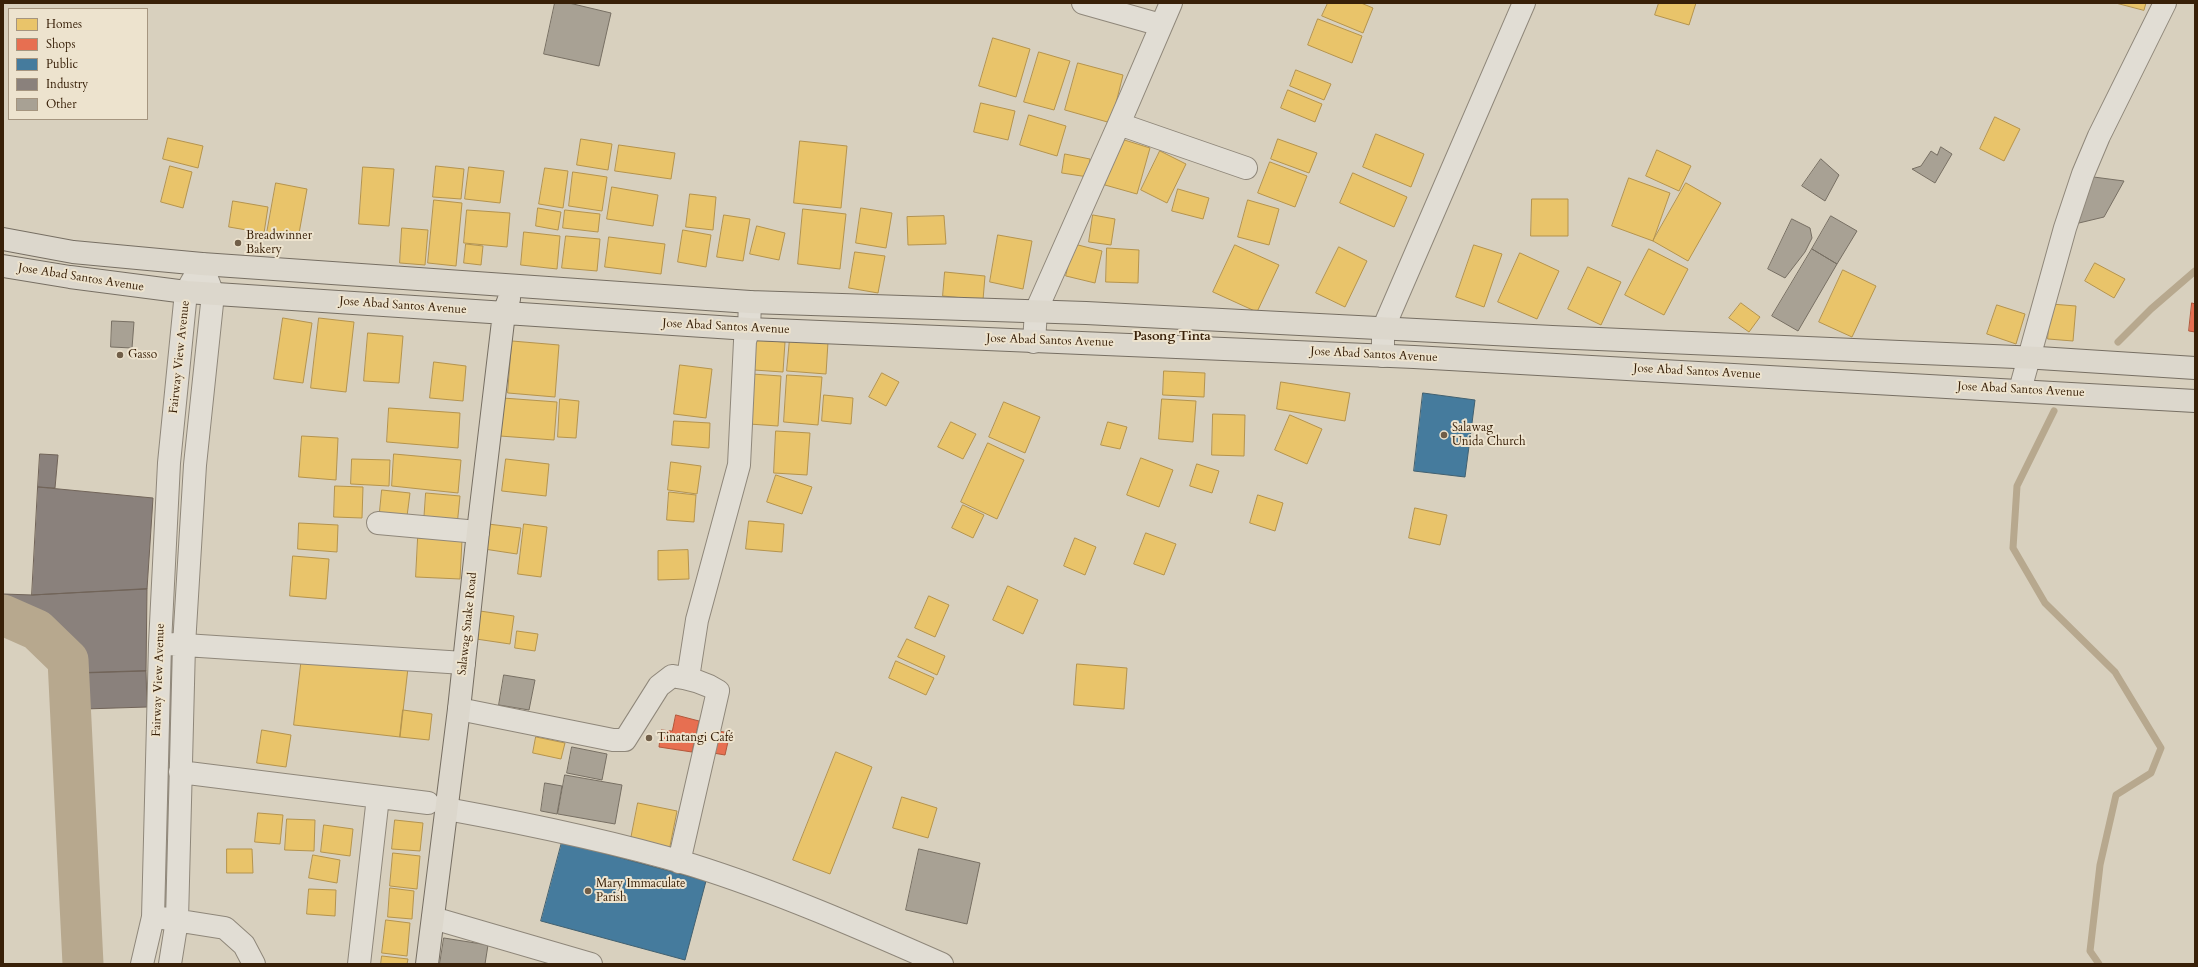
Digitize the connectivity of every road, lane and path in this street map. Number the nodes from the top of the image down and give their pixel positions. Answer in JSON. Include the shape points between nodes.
{"nodes":[{"id":1,"x":1083,"y":3,"type":"edge"},
{"id":2,"x":1171,"y":3,"type":"edge"},
{"id":3,"x":1524,"y":3,"type":"edge"},
{"id":4,"x":2165,"y":3,"type":"edge"},
{"id":5,"x":1161,"y":25,"type":"junction"},
{"id":6,"x":1120,"y":124,"type":"junction"},
{"id":7,"x":1246,"y":168,"type":"dead end"},
{"id":8,"x":3,"y":239,"type":"edge"},
{"id":9,"x":202,"y":264,"type":"junction"},
{"id":10,"x":3,"y":266,"type":"edge"},
{"id":11,"x":513,"y":286,"type":"junction"},
{"id":12,"x":186,"y":292,"type":"junction"},
{"id":13,"x":213,"y":294,"type":"junction"},
{"id":14,"x":750,"y":302,"type":"junction"},
{"id":15,"x":1036,"y":311,"type":"junction"},
{"id":16,"x":504,"y":313,"type":"junction"},
{"id":17,"x":749,"y":329,"type":"junction"},
{"id":18,"x":1384,"y":329,"type":"junction"},
{"id":19,"x":1034,"y":342,"type":"junction"},
{"id":20,"x":1383,"y":356,"type":"junction"},
{"id":21,"x":2034,"y":358,"type":"junction"},
{"id":22,"x":2195,"y":368,"type":"edge"},
{"id":23,"x":2028,"y":390,"type":"junction"},
{"id":24,"x":2195,"y":401,"type":"edge"},
{"id":25,"x":169,"y":463,"type":"junction"},
{"id":26,"x":195,"y":465,"type":"junction"},
{"id":27,"x":378,"y":523,"type":"dead end"},
{"id":28,"x":478,"y":532,"type":"junction"},
{"id":29,"x":160,"y":644,"type":"junction"},
{"id":30,"x":184,"y":644,"type":"junction"},
{"id":31,"x":464,"y":663,"type":"junction"},
{"id":32,"x":688,"y":678,"type":"junction"},
{"id":33,"x":460,"y":709,"type":"junction"},
{"id":34,"x":180,"y":772,"type":"junction"},
{"id":35,"x":378,"y":797,"type":"junction"},
{"id":36,"x":437,"y":806,"type":"junction"},
{"id":37,"x":679,"y":862,"type":"junction"},
{"id":38,"x":153,"y":917,"type":"junction"},
{"id":39,"x":433,"y":918,"type":"junction"},
{"id":40,"x":177,"y":920,"type":"junction"},
{"id":41,"x":142,"y":964,"type":"edge"},
{"id":42,"x":170,"y":964,"type":"edge"},
{"id":43,"x":254,"y":964,"type":"edge"},
{"id":44,"x":359,"y":964,"type":"edge"},
{"id":45,"x":427,"y":964,"type":"edge"},
{"id":46,"x":591,"y":964,"type":"edge"},
{"id":47,"x":942,"y":964,"type":"edge"}],
"edges":[{"from":1,"to":5,"type":"street"},
{"from":2,"to":5,"type":"street"},
{"from":3,"to":18,"type":"street"},
{"from":4,"to":21,"type":"street","via":[[2099,136],[2083,174],[2065,228]]},
{"from":5,"to":6,"type":"street"},
{"from":6,"to":7,"type":"street"},
{"from":6,"to":15,"type":"street"},
{"from":8,"to":9,"type":"main road","name":"Jose Abad Santos Avenue","via":[[73,252]]},
{"from":9,"to":11,"type":"main road","name":"Jose Abad Santos Avenue"},
{"from":9,"to":12,"type":"street","name":"Fairway View Avenue"},
{"from":9,"to":13,"type":"street","name":"Fairway View Avenue"},
{"from":10,"to":12,"type":"main road","name":"Jose Abad Santos Avenue","via":[[70,278]]},
{"from":11,"to":14,"type":"main road","name":"Jose Abad Santos Avenue"},
{"from":11,"to":16,"type":"main road","name":"Salawag Snake Road"},
{"from":12,"to":13,"type":"main road","name":"Jose Abad Santos Avenue"},
{"from":12,"to":25,"type":"street","name":"Fairway View Avenue"},
{"from":13,"to":16,"type":"main road","name":"Jose Abad Santos Avenue"},
{"from":13,"to":26,"type":"street","name":"Fairway View Avenue"},
{"from":14,"to":15,"type":"main road","name":"Jose Abad Santos Avenue"},
{"from":14,"to":17,"type":"street"},
{"from":15,"to":18,"type":"main road","name":"Jose Abad Santos Avenue"},
{"from":15,"to":19,"type":"street"},
{"from":16,"to":17,"type":"main road","name":"Jose Abad Santos Avenue"},
{"from":16,"to":28,"type":"main road","name":"Salawag Snake Road"},
{"from":17,"to":19,"type":"main road","name":"Jose Abad Santos Avenue"},
{"from":17,"to":32,"type":"street","via":[[745,341],[739,465],[697,620]]},
{"from":18,"to":20,"type":"street"},
{"from":18,"to":21,"type":"main road","name":"Jose Abad Santos Avenue"},
{"from":19,"to":20,"type":"main road","name":"Jose Abad Santos Avenue","via":[[1090,342]]},
{"from":20,"to":23,"type":"main road","name":"Jose Abad Santos Avenue"},
{"from":21,"to":22,"type":"main road","name":"Jose Abad Santos Avenue"},
{"from":21,"to":23,"type":"street"},
{"from":23,"to":24,"type":"main road","name":"Jose Abad Santos Avenue"},
{"from":25,"to":26,"type":"street"},
{"from":25,"to":29,"type":"street","name":"Fairway View Avenue"},
{"from":26,"to":30,"type":"street","name":"Fairway View Avenue"},
{"from":27,"to":28,"type":"street"},
{"from":28,"to":31,"type":"main road","name":"Salawag Snake Road"},
{"from":29,"to":30,"type":"street"},
{"from":29,"to":38,"type":"street","name":"Fairway View Avenue"},
{"from":30,"to":31,"type":"street"},
{"from":30,"to":34,"type":"street","name":"Fairway View Avenue"},
{"from":31,"to":33,"type":"main road","name":"Salawag Snake Road"},
{"from":32,"to":33,"type":"street","via":[[672,676],[659,686],[625,740],[613,740]]},
{"from":32,"to":37,"type":"street","via":[[718,691]]},
{"from":33,"to":36,"type":"main road","name":"Salawag Snake Road"},
{"from":34,"to":35,"type":"street"},
{"from":34,"to":40,"type":"street","name":"Fairway View Avenue"},
{"from":35,"to":36,"type":"street"},
{"from":35,"to":44,"type":"street"},
{"from":36,"to":37,"type":"street","via":[[569,833]]},
{"from":36,"to":39,"type":"main road","name":"Salawag Snake Road"},
{"from":37,"to":47,"type":"street","via":[[834,916]]},
{"from":38,"to":40,"type":"street"},
{"from":38,"to":41,"type":"street","name":"Fairway View Avenue"},
{"from":39,"to":45,"type":"main road","name":"Salawag Snake Road"},
{"from":39,"to":46,"type":"street"},
{"from":40,"to":42,"type":"street","name":"Fairway View Avenue"},
{"from":40,"to":43,"type":"street","via":[[225,928],[244,945]]}]}
